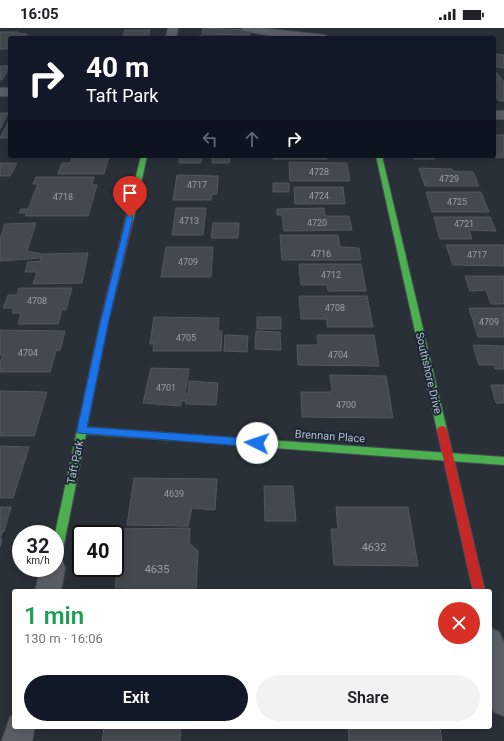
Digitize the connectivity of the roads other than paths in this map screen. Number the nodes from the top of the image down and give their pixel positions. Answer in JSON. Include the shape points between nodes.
{"nodes":[{"id":1,"x":247,"y":28,"type":"edge"},
{"id":2,"x":302,"y":36,"type":"edge"},
{"id":3,"x":144,"y":158,"type":"edge"},
{"id":4,"x":379,"y":158,"type":"edge"},
{"id":5,"x":82,"y":430,"type":"junction"},
{"id":6,"x":448,"y":456,"type":"junction"},
{"id":7,"x":504,"y":461,"type":"edge"},
{"id":8,"x":62,"y":525,"type":"edge"},
{"id":9,"x":51,"y":577,"type":"edge"},
{"id":10,"x":48,"y":589,"type":"edge"},
{"id":11,"x":479,"y":589,"type":"edge"},
{"id":12,"x":492,"y":650,"type":"edge"},
{"id":13,"x":504,"y":702,"type":"edge"},
{"id":14,"x":20,"y":729,"type":"edge"},
{"id":15,"x":17,"y":741,"type":"edge"}],
"edges":[{"from":1,"to":2,"type":"street","via":[[258,32]]},
{"from":3,"to":5,"type":"street","name":"Taft Park"},
{"from":4,"to":6,"type":"street","name":"Southshore Drive"},
{"from":5,"to":6,"type":"street","name":"Brennan Place"},
{"from":5,"to":8,"type":"street","name":"Taft Park"},
{"from":6,"to":7,"type":"street","name":"Brennan Place"},
{"from":6,"to":11,"type":"street","name":"Southshore Drive"},
{"from":9,"to":10,"type":"street"},
{"from":12,"to":13,"type":"street"},
{"from":14,"to":15,"type":"street"}]}
